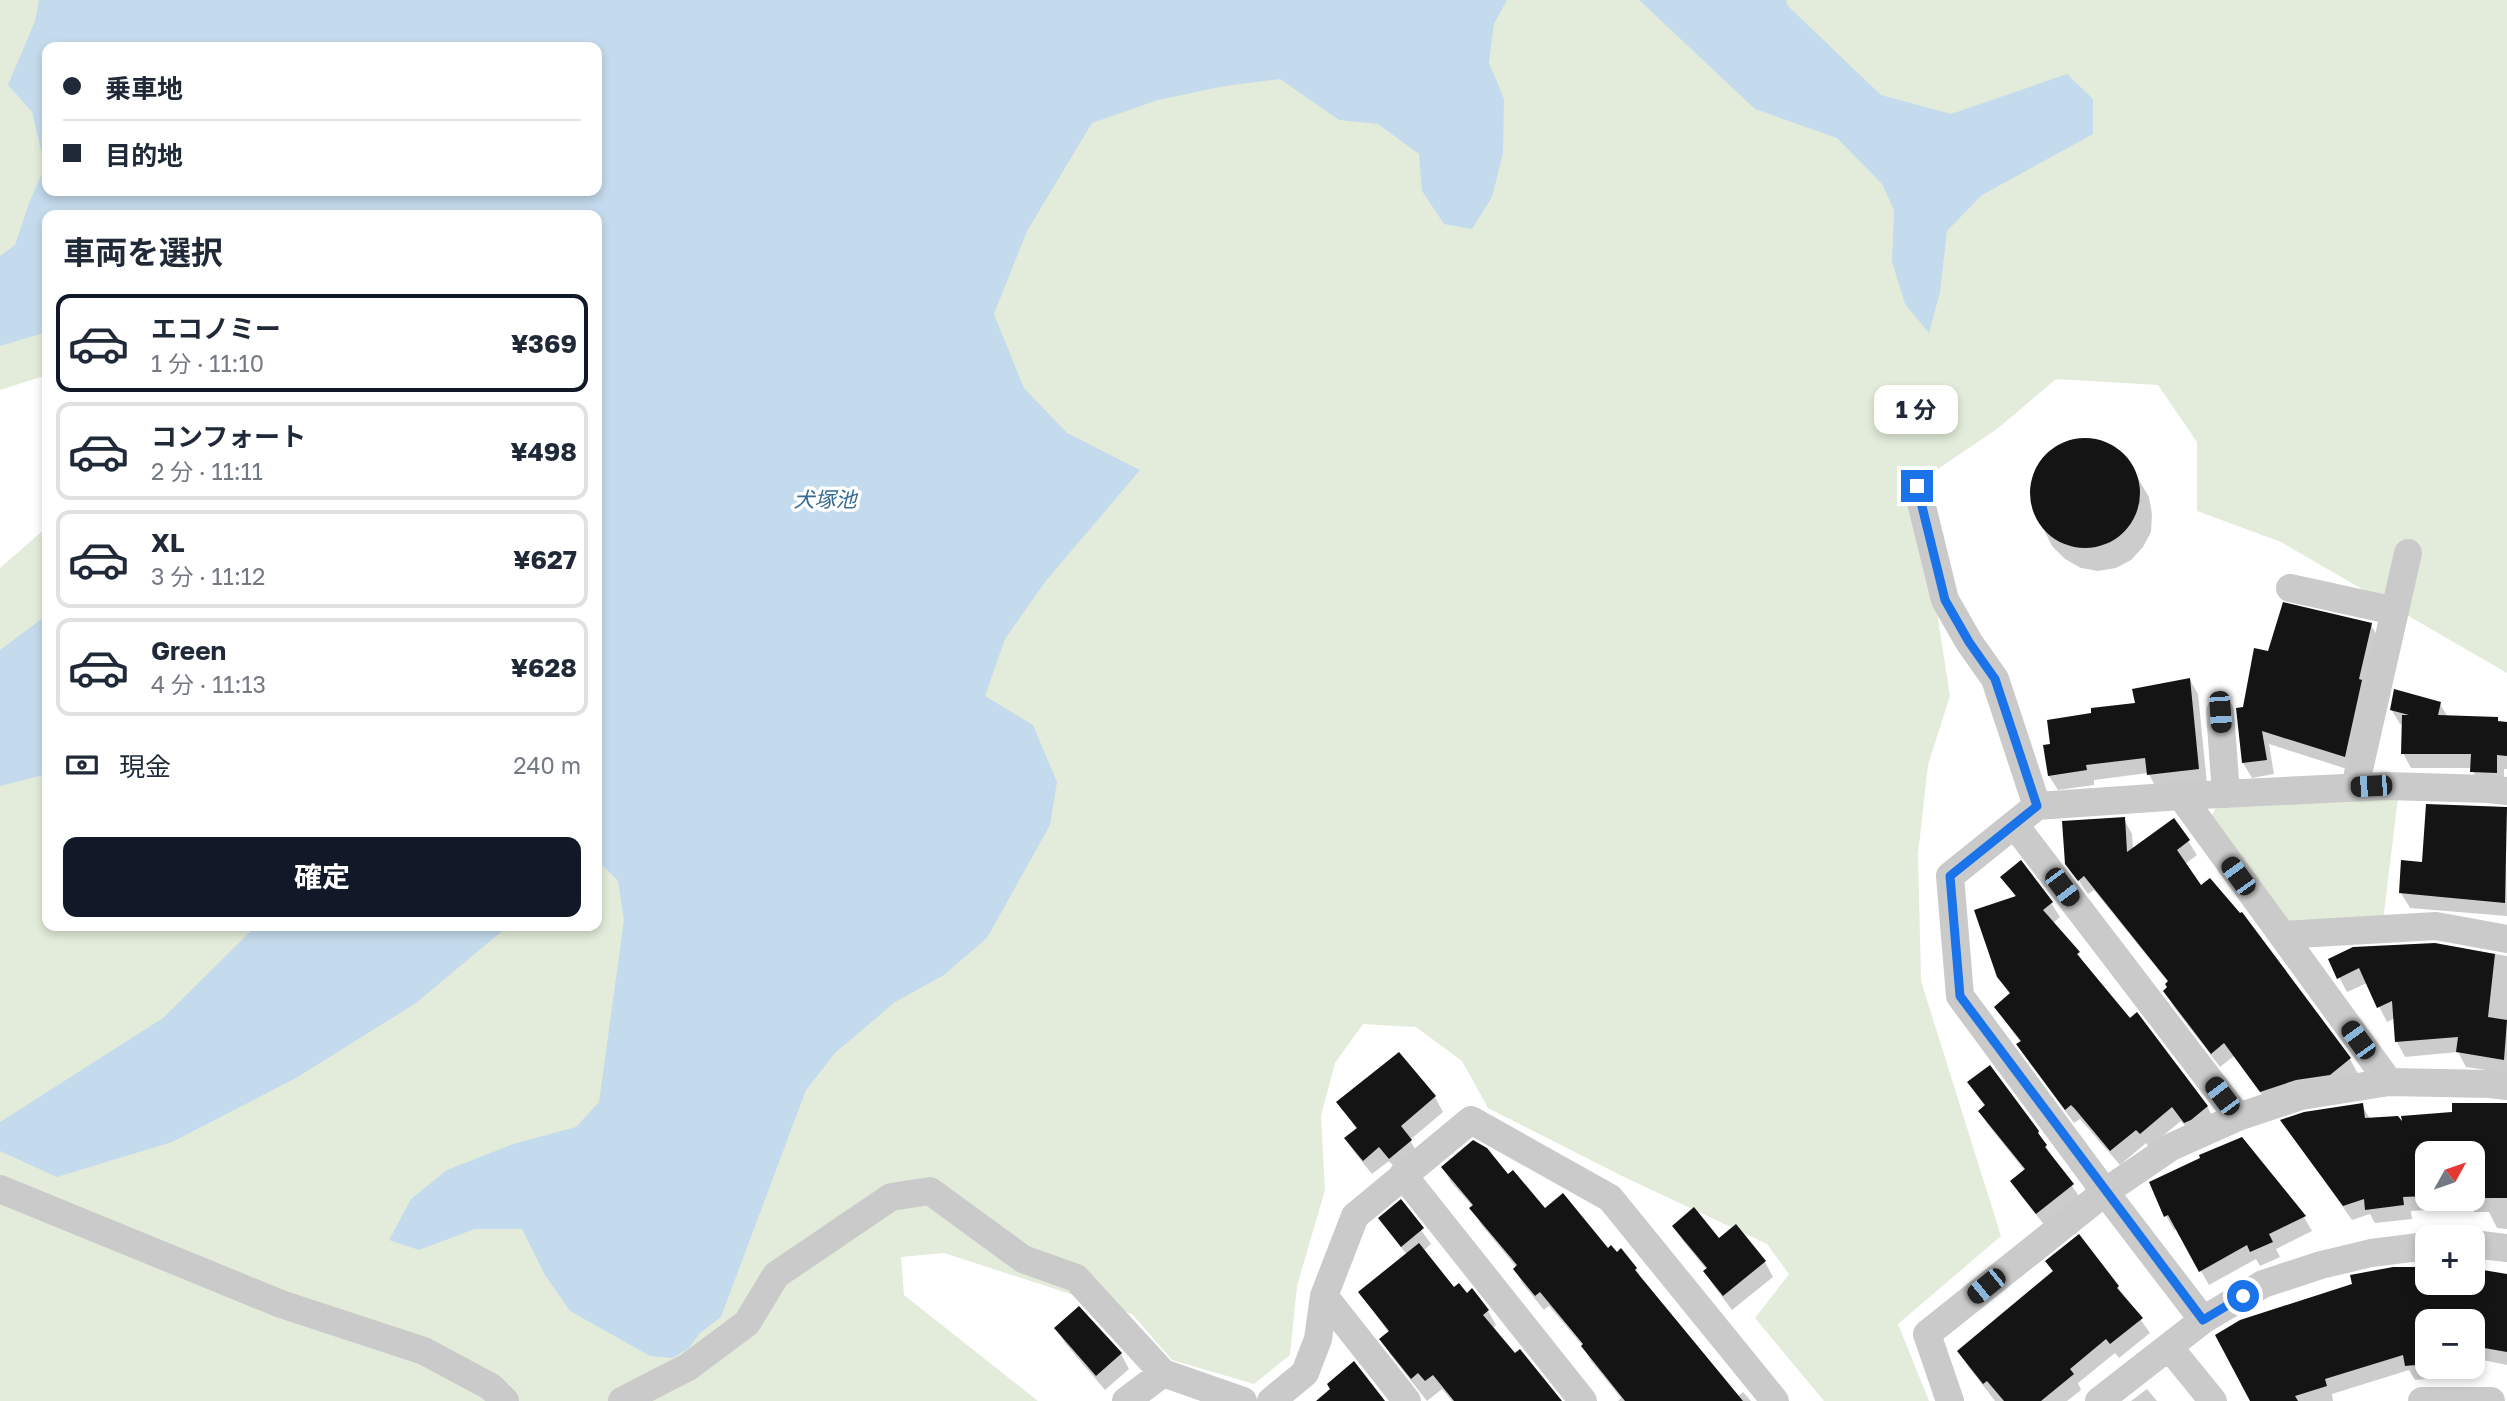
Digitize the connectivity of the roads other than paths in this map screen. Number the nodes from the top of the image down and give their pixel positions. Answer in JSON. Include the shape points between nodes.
{"nodes":[{"id":1,"x":1917,"y":486,"type":"dead end"},
{"id":2,"x":2408,"y":553,"type":"dead end"},
{"id":3,"x":2290,"y":589,"type":"dead end"},
{"id":4,"x":2395,"y":611,"type":"junction"},
{"id":5,"x":2220,"y":712,"type":"dead end"},
{"id":6,"x":2355,"y":787,"type":"junction"},
{"id":7,"x":2507,"y":791,"type":"edge"},
{"id":8,"x":2226,"y":794,"type":"junction"},
{"id":9,"x":2181,"y":796,"type":"junction"},
{"id":10,"x":2037,"y":806,"type":"junction"},
{"id":11,"x":2014,"y":824,"type":"junction"},
{"id":12,"x":2282,"y":935,"type":"junction"},
{"id":13,"x":2507,"y":939,"type":"edge"},
{"id":14,"x":2389,"y":1082,"type":"junction"},
{"id":15,"x":2507,"y":1086,"type":"edge"},
{"id":16,"x":2238,"y":1117,"type":"junction"},
{"id":17,"x":1403,"y":1175,"type":"junction"},
{"id":18,"x":0,"y":1189,"type":"edge"},
{"id":19,"x":2105,"y":1192,"type":"junction"},
{"id":20,"x":2485,"y":1245,"type":"edge"},
{"id":21,"x":2415,"y":1248,"type":"edge"},
{"id":22,"x":2507,"y":1248,"type":"edge"},
{"id":23,"x":1324,"y":1296,"type":"junction"},
{"id":24,"x":2203,"y":1320,"type":"junction"},
{"id":25,"x":2169,"y":1347,"type":"junction"},
{"id":26,"x":1163,"y":1373,"type":"junction"},
{"id":27,"x":505,"y":1401,"type":"edge"},
{"id":28,"x":622,"y":1401,"type":"edge"},
{"id":29,"x":1126,"y":1401,"type":"edge"},
{"id":30,"x":1243,"y":1401,"type":"edge"},
{"id":31,"x":1271,"y":1401,"type":"edge"},
{"id":32,"x":1407,"y":1401,"type":"edge"},
{"id":33,"x":1583,"y":1401,"type":"edge"},
{"id":34,"x":1775,"y":1401,"type":"edge"},
{"id":35,"x":1950,"y":1401,"type":"edge"},
{"id":36,"x":2099,"y":1401,"type":"edge"},
{"id":37,"x":2213,"y":1401,"type":"edge"},
{"id":38,"x":2422,"y":1401,"type":"edge"},
{"id":39,"x":2491,"y":1401,"type":"edge"}],
"edges":[{"from":1,"to":10,"type":"street","via":[[1945,600],[1995,679]]},
{"from":2,"to":4,"type":"street"},
{"from":3,"to":4,"type":"street"},
{"from":4,"to":6,"type":"street"},
{"from":5,"to":8,"type":"street"},
{"from":6,"to":7,"type":"street"},
{"from":6,"to":8,"type":"street"},
{"from":8,"to":9,"type":"street"},
{"from":9,"to":10,"type":"street"},
{"from":9,"to":12,"type":"street"},
{"from":10,"to":11,"type":"street"},
{"from":11,"to":16,"type":"street"},
{"from":11,"to":19,"type":"street","via":[[1950,876],[1960,996]]},
{"from":12,"to":13,"type":"street","via":[[2436,926]]},
{"from":12,"to":14,"type":"street"},
{"from":14,"to":15,"type":"street"},
{"from":14,"to":16,"type":"street","via":[[2301,1096]]},
{"from":16,"to":19,"type":"street","via":[[2171,1146]]},
{"from":17,"to":23,"type":"street","via":[[1355,1216]]},
{"from":17,"to":33,"type":"street"},
{"from":17,"to":34,"type":"street","via":[[1471,1120],[1610,1198]]},
{"from":18,"to":27,"type":"street","via":[[281,1304],[424,1351],[491,1387]]},
{"from":19,"to":24,"type":"street"},
{"from":19,"to":35,"type":"street","via":[[1927,1334]]},
{"from":20,"to":22,"type":"street"},
{"from":21,"to":24,"type":"street","via":[[2371,1253],[2263,1284]]},
{"from":23,"to":31,"type":"street","via":[[1318,1339],[1305,1373]]},
{"from":23,"to":32,"type":"street"},
{"from":24,"to":25,"type":"street"},
{"from":25,"to":36,"type":"street"},
{"from":25,"to":37,"type":"street"},
{"from":26,"to":28,"type":"street","via":[[1076,1278],[1023,1259],[930,1191],[891,1197],[776,1275],[747,1323],[688,1367]]},
{"from":26,"to":29,"type":"street"},
{"from":26,"to":30,"type":"street"},
{"from":38,"to":39,"type":"street"}]}
